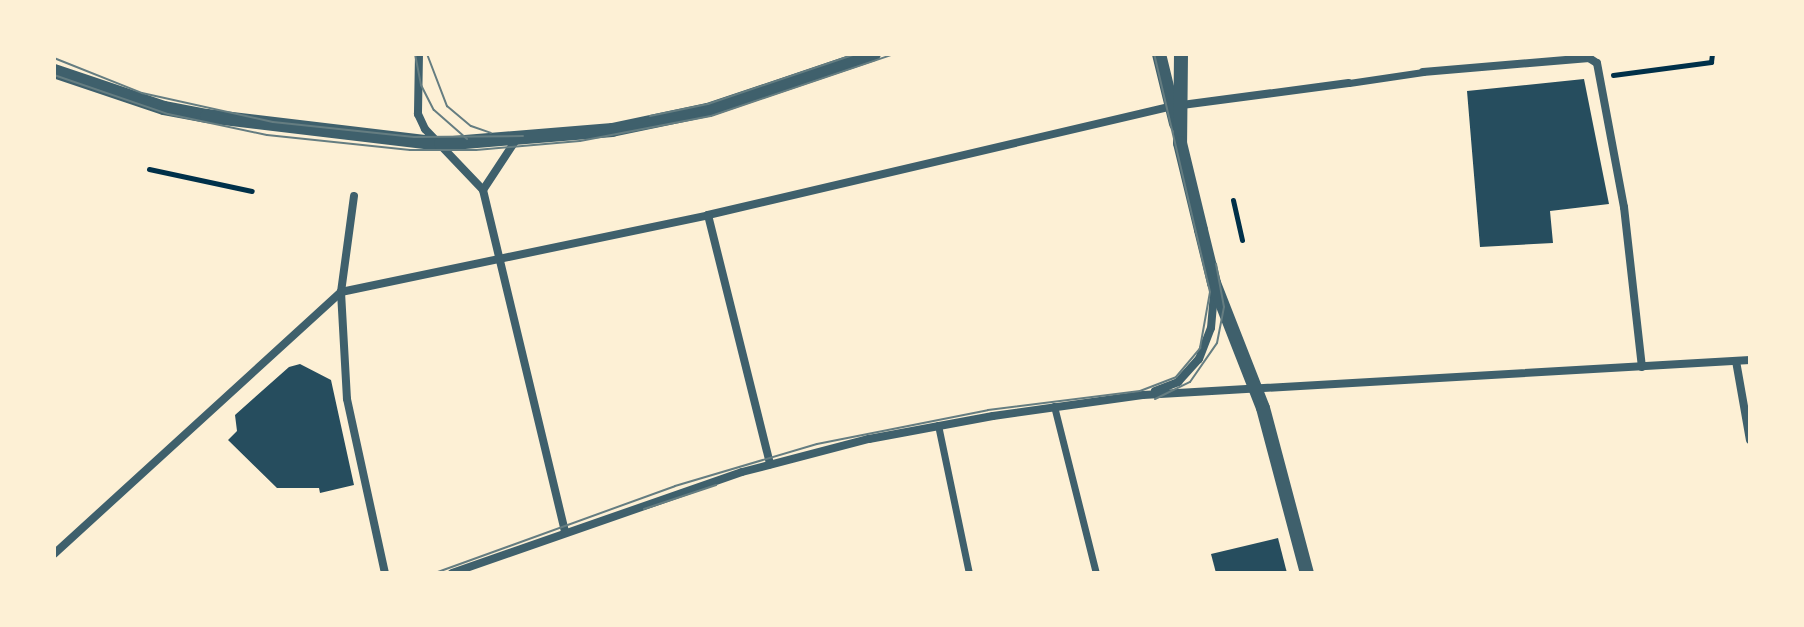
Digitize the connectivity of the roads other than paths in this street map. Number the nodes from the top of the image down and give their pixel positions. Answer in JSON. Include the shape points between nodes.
{"nodes":[{"id":1,"x":419,"y":54,"type":"edge"},
{"id":2,"x":874,"y":54,"type":"edge"},
{"id":3,"x":1159,"y":54,"type":"edge"},
{"id":4,"x":1181,"y":54,"type":"edge"},
{"id":5,"x":54,"y":71,"type":"edge"},
{"id":6,"x":1423,"y":72,"type":"joint"},
{"id":7,"x":1349,"y":83,"type":"joint"},
{"id":8,"x":1177,"y":106,"type":"junction"},
{"id":9,"x":516,"y":140,"type":"junction"},
{"id":10,"x":441,"y":144,"type":"junction"},
{"id":11,"x":483,"y":190,"type":"junction"},
{"id":12,"x":354,"y":196,"type":"dead end"},
{"id":13,"x":708,"y":215,"type":"junction"},
{"id":14,"x":502,"y":257,"type":"junction"},
{"id":15,"x":1214,"y":283,"type":"junction"},
{"id":16,"x":341,"y":292,"type":"junction"},
{"id":17,"x":1750,"y":360,"type":"edge"},
{"id":18,"x":1736,"y":361,"type":"junction"},
{"id":19,"x":1642,"y":367,"type":"junction"},
{"id":20,"x":1256,"y":387,"type":"junction"},
{"id":21,"x":1143,"y":395,"type":"junction"},
{"id":22,"x":1054,"y":406,"type":"junction"},
{"id":23,"x":938,"y":425,"type":"junction"},
{"id":24,"x":1750,"y":440,"type":"edge"},
{"id":25,"x":770,"y":464,"type":"junction"},
{"id":26,"x":565,"y":532,"type":"junction"},
{"id":27,"x":54,"y":554,"type":"edge"},
{"id":28,"x":385,"y":573,"type":"edge"},
{"id":29,"x":452,"y":573,"type":"edge"},
{"id":30,"x":969,"y":573,"type":"edge"},
{"id":31,"x":1096,"y":573,"type":"edge"},
{"id":32,"x":1307,"y":573,"type":"edge"}],
"edges":[{"from":1,"to":10,"type":"street","via":[[418,114]]},
{"from":2,"to":9,"type":"street","via":[[708,110],[612,130]]},
{"from":3,"to":8,"type":"street"},
{"from":4,"to":8,"type":"street"},
{"from":5,"to":10,"type":"street","via":[[164,108]]},
{"from":6,"to":7,"type":"street"},
{"from":6,"to":19,"type":"street","via":[[1589,58],[1597,63],[1624,207]]},
{"from":7,"to":8,"type":"street"},
{"from":8,"to":13,"type":"street"},
{"from":8,"to":15,"type":"street","via":[[1180,143]]},
{"from":9,"to":10,"type":"street"},
{"from":9,"to":11,"type":"street"},
{"from":10,"to":11,"type":"street"},
{"from":11,"to":14,"type":"street"},
{"from":12,"to":16,"type":"street"},
{"from":13,"to":14,"type":"street"},
{"from":13,"to":25,"type":"street"},
{"from":14,"to":16,"type":"street"},
{"from":14,"to":26,"type":"street"},
{"from":15,"to":20,"type":"street"},
{"from":15,"to":21,"type":"street","via":[[1211,328],[1194,367],[1173,385]]},
{"from":16,"to":27,"type":"street"},
{"from":16,"to":28,"type":"street","via":[[347,399]]},
{"from":17,"to":18,"type":"street"},
{"from":18,"to":19,"type":"street"},
{"from":18,"to":24,"type":"street"},
{"from":19,"to":20,"type":"street"},
{"from":20,"to":21,"type":"street"},
{"from":20,"to":32,"type":"street"},
{"from":21,"to":22,"type":"street"},
{"from":22,"to":23,"type":"street"},
{"from":22,"to":31,"type":"street"},
{"from":23,"to":25,"type":"street"},
{"from":23,"to":30,"type":"street"},
{"from":25,"to":26,"type":"street"},
{"from":26,"to":29,"type":"street"}]}
